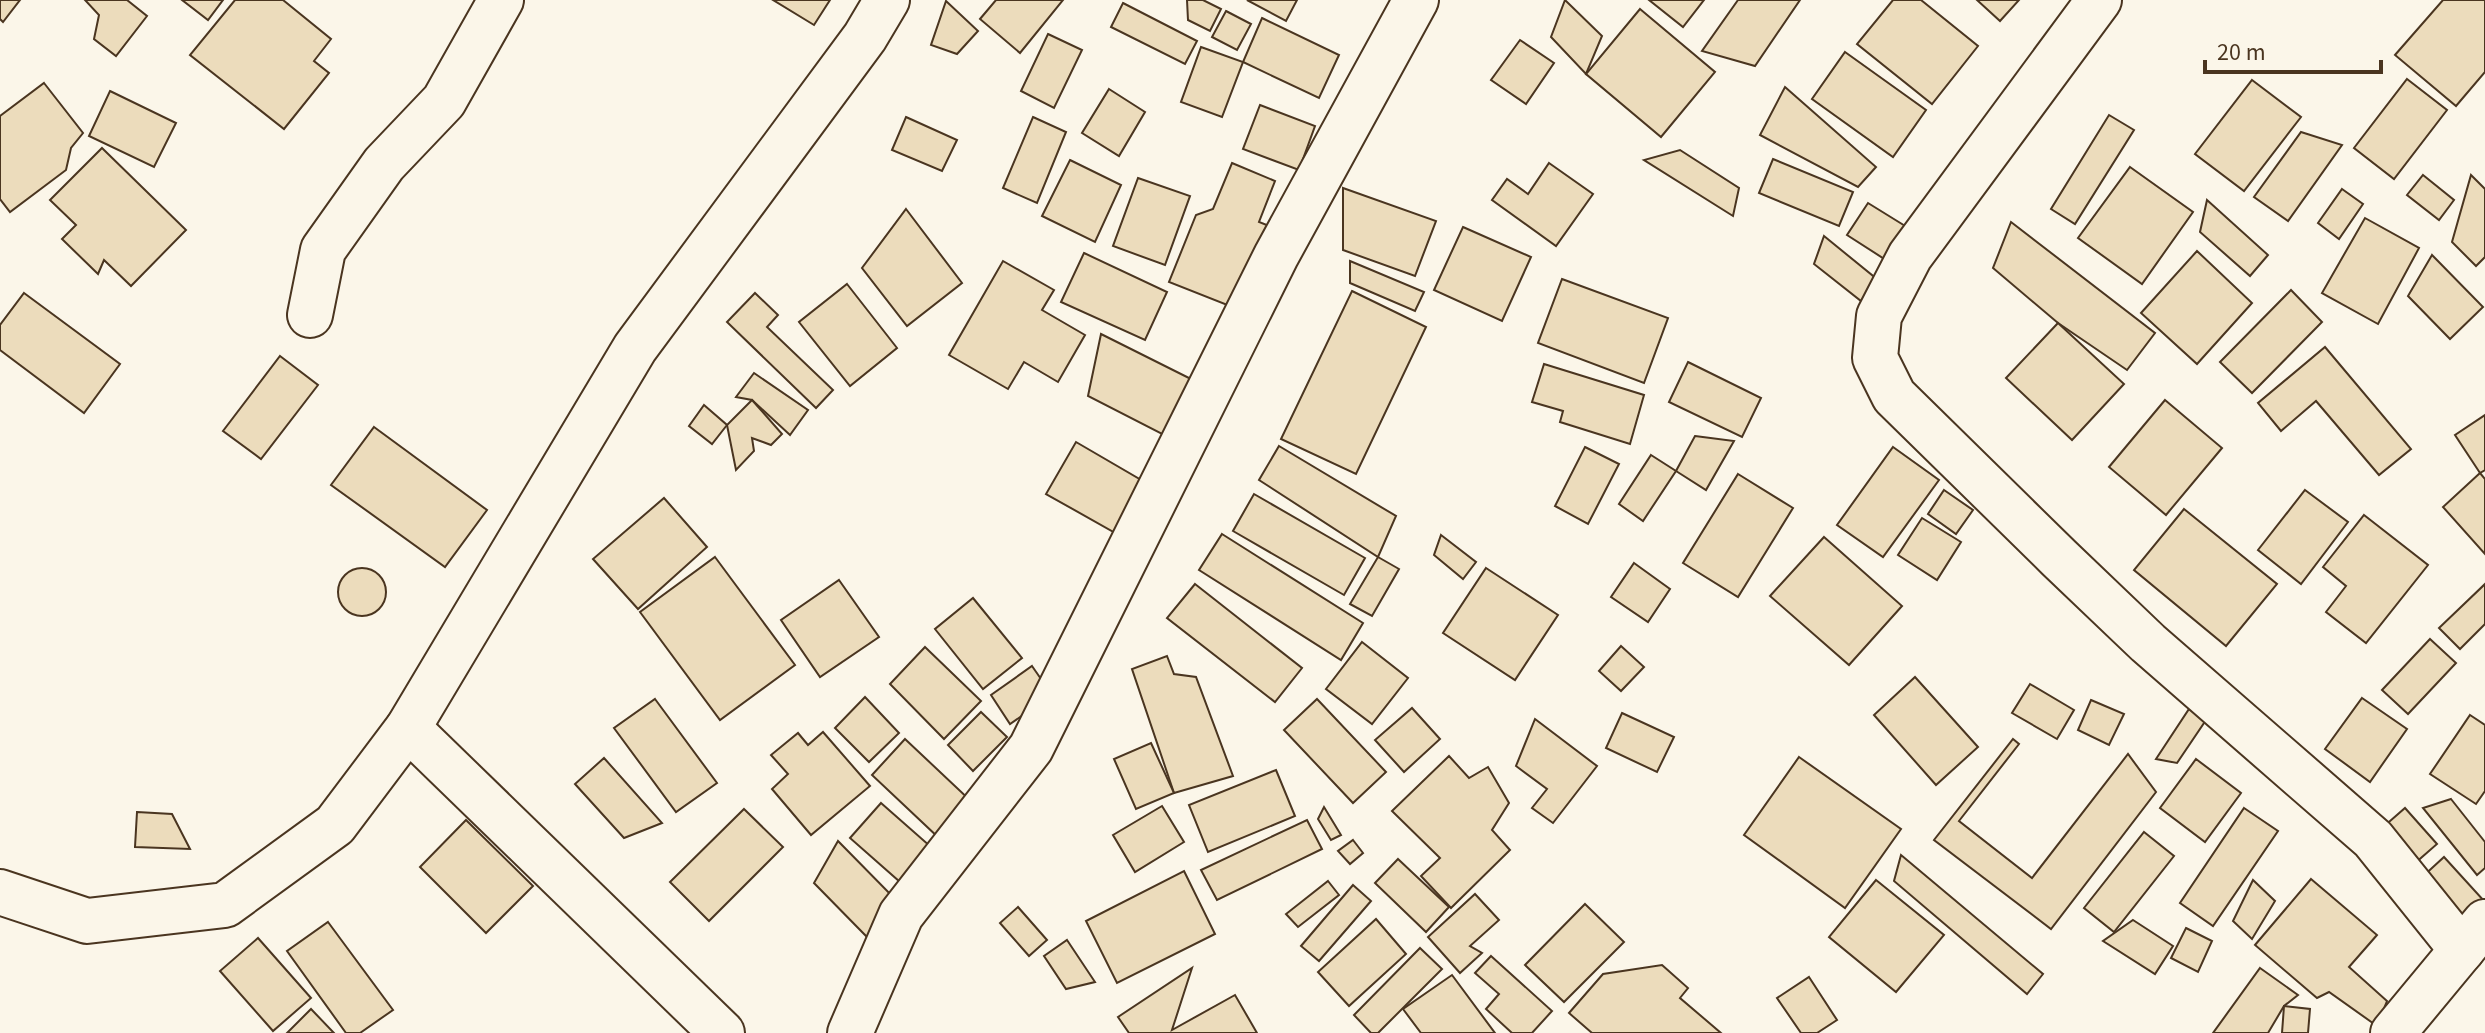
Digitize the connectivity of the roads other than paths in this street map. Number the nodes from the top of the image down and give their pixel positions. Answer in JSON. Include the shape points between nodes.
{"nodes":[{"id":1,"x":501,"y":0,"type":"edge"},
{"id":2,"x":887,"y":0,"type":"edge"},
{"id":3,"x":1416,"y":0,"type":"edge"},
{"id":4,"x":2099,"y":0,"type":"edge"},
{"id":5,"x":310,"y":315,"type":"dead end"},
{"id":6,"x":408,"y":728,"type":"junction"},
{"id":7,"x":0,"y":892,"type":"edge"},
{"id":8,"x":2474,"y":936,"type":"edge"},
{"id":9,"x":722,"y":1033,"type":"edge"},
{"id":10,"x":850,"y":1033,"type":"edge"},
{"id":11,"x":2393,"y":1033,"type":"edge"}],
"edges":[{"from":1,"to":5,"type":"street","via":[[444,101],[384,164],[323,250]]},
{"from":2,"to":6,"type":"street","via":[[635,348]]},
{"from":3,"to":10,"type":"street","via":[[1276,256],[1031,748],[901,915]]},
{"from":4,"to":8,"type":"street","via":[[1910,256],[1879,316],[1875,358],[1894,396],[2059,558]]},
{"from":6,"to":7,"type":"street","via":[[335,825],[225,905],[87,921]]},
{"from":6,"to":9,"type":"street"},
{"from":8,"to":11,"type":"street"}]}
